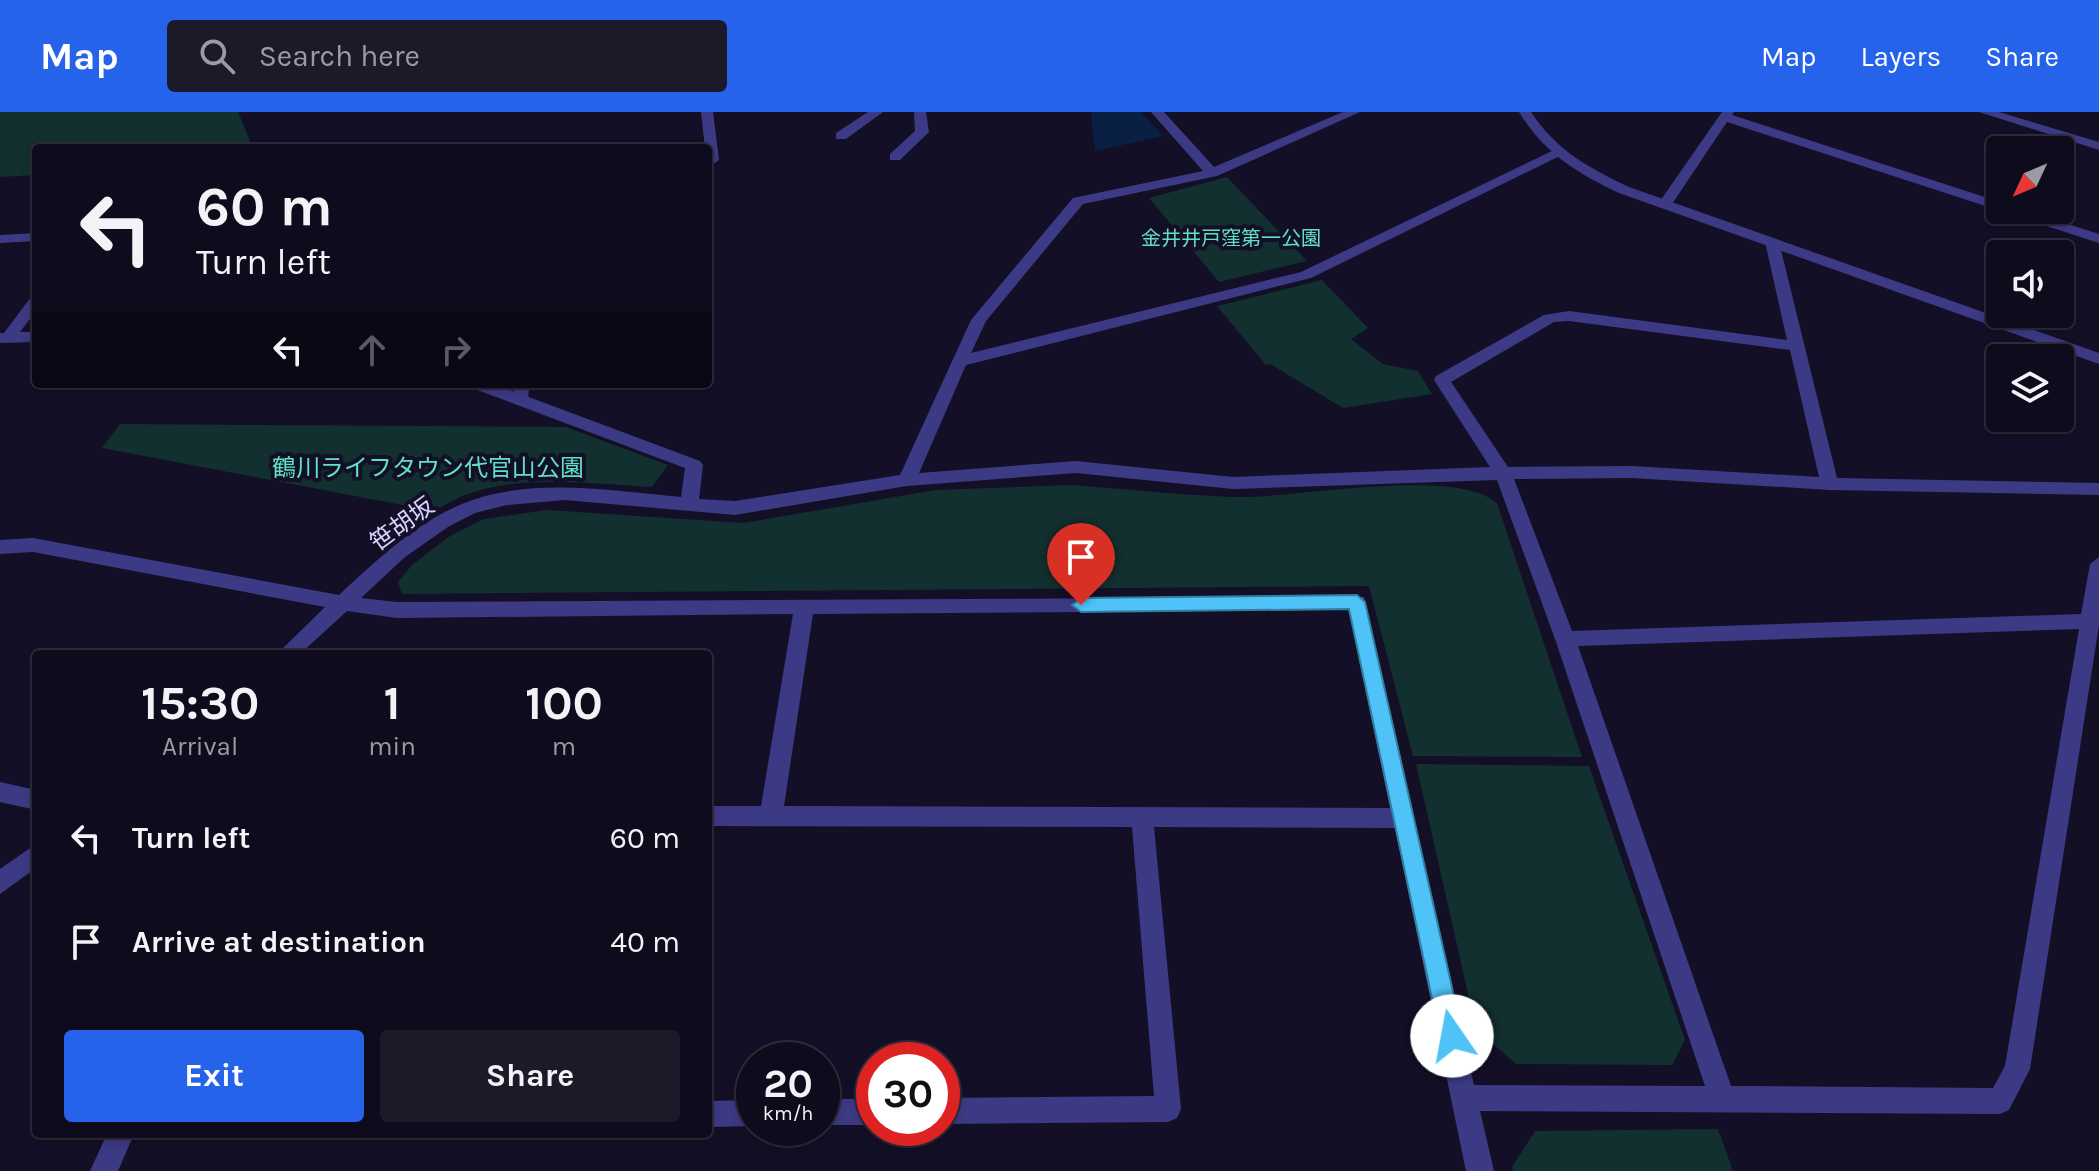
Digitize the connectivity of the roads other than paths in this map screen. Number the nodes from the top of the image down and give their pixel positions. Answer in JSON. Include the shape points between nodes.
{"nodes":[{"id":1,"x":707,"y":112,"type":"edge"},
{"id":2,"x":877,"y":112,"type":"edge"},
{"id":3,"x":920,"y":112,"type":"edge"},
{"id":4,"x":1157,"y":112,"type":"edge"},
{"id":5,"x":1354,"y":112,"type":"edge"},
{"id":6,"x":1525,"y":112,"type":"edge"},
{"id":7,"x":1985,"y":112,"type":"edge"},
{"id":8,"x":1726,"y":115,"type":"edge"},
{"id":9,"x":841,"y":136,"type":"dead end"},
{"id":10,"x":712,"y":144,"type":"edge"},
{"id":11,"x":2099,"y":146,"type":"edge"},
{"id":12,"x":1557,"y":154,"type":"junction"},
{"id":13,"x":895,"y":157,"type":"dead end"},
{"id":14,"x":1212,"y":173,"type":"junction"},
{"id":15,"x":1986,"y":202,"type":"edge"},
{"id":16,"x":1665,"y":204,"type":"junction"},
{"id":17,"x":2053,"y":224,"type":"edge"},
{"id":18,"x":32,"y":237,"type":"edge"},
{"id":19,"x":0,"y":239,"type":"edge"},
{"id":20,"x":2099,"y":239,"type":"edge"},
{"id":21,"x":1772,"y":242,"type":"junction"},
{"id":22,"x":32,"y":305,"type":"edge"},
{"id":23,"x":32,"y":337,"type":"edge"},
{"id":24,"x":4,"y":338,"type":"edge"},
{"id":25,"x":1797,"y":346,"type":"junction"},
{"id":26,"x":2099,"y":359,"type":"edge"},
{"id":27,"x":959,"y":361,"type":"junction"},
{"id":28,"x":497,"y":388,"type":"edge"},
{"id":29,"x":521,"y":393,"type":"edge"},
{"id":30,"x":1503,"y":473,"type":"junction"},
{"id":31,"x":907,"y":480,"type":"junction"},
{"id":32,"x":1830,"y":484,"type":"junction"},
{"id":33,"x":2099,"y":489,"type":"edge"},
{"id":34,"x":689,"y":504,"type":"junction"},
{"id":35,"x":0,"y":547,"type":"edge"},
{"id":36,"x":2099,"y":564,"type":"edge"},
{"id":37,"x":343,"y":603,"type":"junction"},
{"id":38,"x":804,"y":608,"type":"junction"},
{"id":39,"x":2090,"y":621,"type":"junction"},
{"id":40,"x":1565,"y":639,"type":"junction"},
{"id":41,"x":291,"y":650,"type":"edge"},
{"id":42,"x":0,"y":792,"type":"edge"},
{"id":43,"x":32,"y":799,"type":"edge"},
{"id":44,"x":771,"y":815,"type":"junction"},
{"id":45,"x":712,"y":816,"type":"edge"},
{"id":46,"x":1142,"y":816,"type":"junction"},
{"id":47,"x":1405,"y":818,"type":"junction"},
{"id":48,"x":32,"y":857,"type":"edge"},
{"id":49,"x":0,"y":883,"type":"edge"},
{"id":50,"x":1465,"y":1098,"type":"junction"},
{"id":51,"x":1723,"y":1101,"type":"junction"},
{"id":52,"x":960,"y":1111,"type":"edge"},
{"id":53,"x":736,"y":1113,"type":"edge"},
{"id":54,"x":712,"y":1114,"type":"edge"},
{"id":55,"x":119,"y":1138,"type":"edge"},
{"id":56,"x":104,"y":1171,"type":"edge"},
{"id":57,"x":1480,"y":1171,"type":"edge"}],
"edges":[{"from":1,"to":10,"type":"street"},
{"from":2,"to":9,"type":"street"},
{"from":3,"to":13,"type":"street","via":[[922,132]]},
{"from":4,"to":14,"type":"street"},
{"from":5,"to":14,"type":"street"},
{"from":6,"to":12,"type":"street"},
{"from":7,"to":11,"type":"street"},
{"from":8,"to":15,"type":"street"},
{"from":8,"to":16,"type":"street"},
{"from":12,"to":16,"type":"street","via":[[1612,184]]},
{"from":12,"to":27,"type":"street","via":[[1306,275]]},
{"from":14,"to":27,"type":"street","via":[[1078,201],[979,320]]},
{"from":16,"to":21,"type":"street"},
{"from":17,"to":20,"type":"street"},
{"from":18,"to":19,"type":"street"},
{"from":21,"to":25,"type":"street"},
{"from":21,"to":26,"type":"street"},
{"from":22,"to":24,"type":"street"},
{"from":23,"to":24,"type":"street"},
{"from":25,"to":30,"type":"street","via":[[1569,316],[1550,318],[1442,380]]},
{"from":25,"to":32,"type":"street"},
{"from":27,"to":31,"type":"street"},
{"from":28,"to":29,"type":"street"},
{"from":29,"to":34,"type":"street","via":[[694,465]]},
{"from":30,"to":31,"type":"street","name":"笹胡坂","via":[[1233,483],[1076,467]]},
{"from":30,"to":32,"type":"street","name":"笹胡坂","via":[[1632,472]]},
{"from":30,"to":40,"type":"street"},
{"from":31,"to":34,"type":"street","name":"笹胡坂","via":[[735,508]]},
{"from":32,"to":33,"type":"street","name":"笹胡坂"},
{"from":34,"to":37,"type":"street","name":"笹胡坂","via":[[565,494],[470,508],[398,552]]},
{"from":35,"to":37,"type":"street","via":[[33,545]]},
{"from":36,"to":39,"type":"street"},
{"from":37,"to":38,"type":"street","via":[[397,610]]},
{"from":37,"to":41,"type":"street","name":"笹胡坂"},
{"from":38,"to":44,"type":"street"},
{"from":38,"to":47,"type":"street","via":[[1357,602]]},
{"from":39,"to":40,"type":"street"},
{"from":39,"to":51,"type":"street","via":[[2017,1069],[2000,1101]]},
{"from":40,"to":51,"type":"street"},
{"from":42,"to":43,"type":"street"},
{"from":44,"to":45,"type":"street"},
{"from":44,"to":46,"type":"street"},
{"from":46,"to":47,"type":"street"},
{"from":46,"to":52,"type":"street","via":[[1168,1109]]},
{"from":47,"to":50,"type":"street"},
{"from":48,"to":49,"type":"street"},
{"from":50,"to":51,"type":"street"},
{"from":50,"to":57,"type":"street"},
{"from":53,"to":54,"type":"street"},
{"from":55,"to":56,"type":"street"}]}
